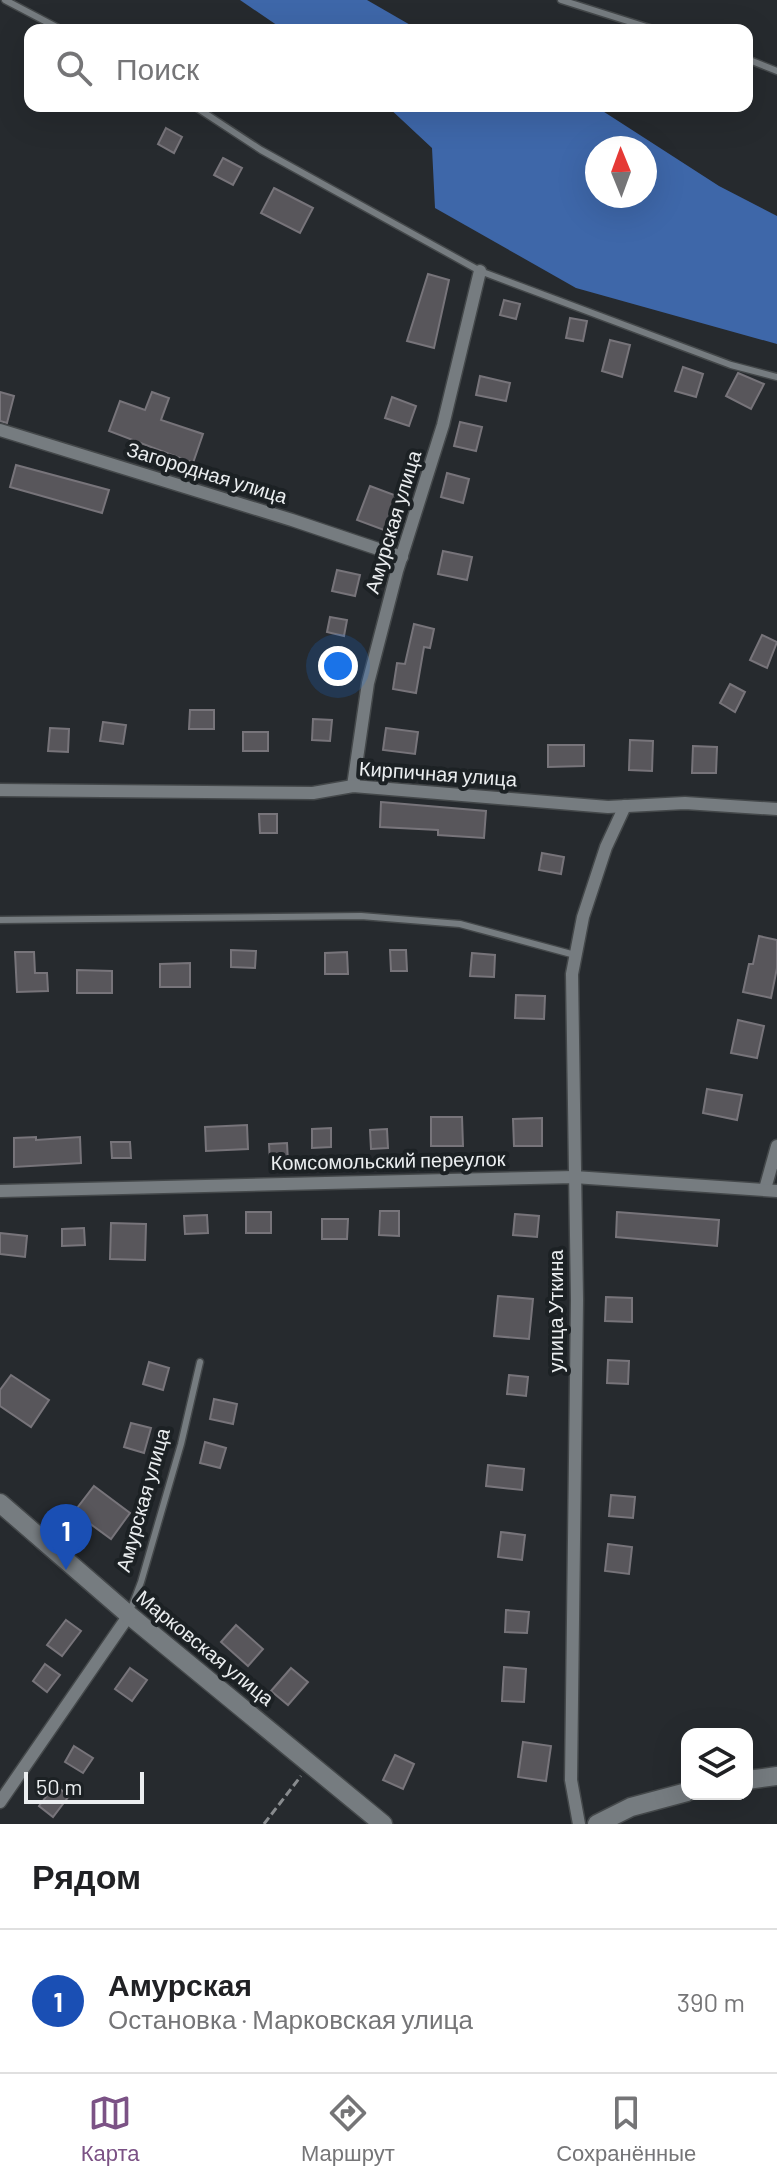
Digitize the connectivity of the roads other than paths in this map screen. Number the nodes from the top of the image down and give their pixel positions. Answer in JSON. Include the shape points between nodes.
{"nodes":[{"id":1,"x":5,"y":0,"type":"edge"},
{"id":2,"x":561,"y":0,"type":"edge"},
{"id":3,"x":51,"y":24,"type":"edge"},
{"id":4,"x":637,"y":24,"type":"edge"},
{"id":5,"x":753,"y":61,"type":"edge"},
{"id":6,"x":777,"y":71,"type":"edge"},
{"id":7,"x":203,"y":112,"type":"edge"},
{"id":8,"x":480,"y":271,"type":"junction"},
{"id":9,"x":777,"y":377,"type":"edge"},
{"id":10,"x":0,"y":430,"type":"edge"},
{"id":11,"x":402,"y":557,"type":"junction"},
{"id":12,"x":353,"y":786,"type":"junction"},
{"id":13,"x":0,"y":790,"type":"edge"},
{"id":14,"x":625,"y":806,"type":"junction"},
{"id":15,"x":777,"y":809,"type":"edge"},
{"id":16,"x":0,"y":920,"type":"edge"},
{"id":17,"x":575,"y":955,"type":"junction"},
{"id":18,"x":777,"y":1146,"type":"edge"},
{"id":19,"x":574,"y":1177,"type":"junction"},
{"id":20,"x":771,"y":1190,"type":"edge"},
{"id":21,"x":0,"y":1191,"type":"edge"},
{"id":22,"x":200,"y":1362,"type":"dead end"},
{"id":23,"x":0,"y":1503,"type":"edge"},
{"id":24,"x":129,"y":1615,"type":"junction"},
{"id":25,"x":777,"y":1776,"type":"edge"},
{"id":26,"x":753,"y":1779,"type":"edge"},
{"id":27,"x":681,"y":1794,"type":"edge"},
{"id":28,"x":0,"y":1802,"type":"edge"},
{"id":29,"x":366,"y":1818,"type":"edge"},
{"id":30,"x":383,"y":1824,"type":"edge"},
{"id":31,"x":579,"y":1824,"type":"edge"},
{"id":32,"x":597,"y":1824,"type":"edge"}],
"edges":[{"from":1,"to":3,"type":"lane"},
{"from":2,"to":4,"type":"lane"},
{"from":5,"to":6,"type":"lane"},
{"from":7,"to":8,"type":"lane","via":[[261,150]]},
{"from":8,"to":9,"type":"lane","via":[[731,365]]},
{"from":8,"to":11,"type":"street","name":"Амурская улица","via":[[443,425]]},
{"from":10,"to":11,"type":"street","name":"Загородная улица"},
{"from":11,"to":12,"type":"street","name":"Амурская улица","via":[[368,683]]},
{"from":12,"to":13,"type":"street","name":"Кирпичная улица","via":[[313,793]]},
{"from":12,"to":14,"type":"street","name":"Кирпичная улица"},
{"from":14,"to":15,"type":"street","name":"Кирпичная улица","via":[[685,803]]},
{"from":14,"to":17,"type":"street","name":"улица Уткина","via":[[587,903]]},
{"from":16,"to":17,"type":"lane","via":[[361,916],[460,924]]},
{"from":17,"to":19,"type":"street","name":"улица Уткина"},
{"from":18,"to":20,"type":"street"},
{"from":19,"to":20,"type":"street","name":"Комсомольский переулок"},
{"from":19,"to":21,"type":"street","name":"Комсомольский переулок"},
{"from":19,"to":31,"type":"street","name":"улица Уткина","via":[[571,1780]]},
{"from":22,"to":24,"type":"lane","name":"Амурская улица"},
{"from":23,"to":24,"type":"main road","name":"Марковская улица"},
{"from":24,"to":28,"type":"street","name":"Амурская улица"},
{"from":24,"to":29,"type":"main road","name":"Марковская улица","via":[[311,1763]]},
{"from":25,"to":26,"type":"main road"},
{"from":27,"to":32,"type":"main road","via":[[631,1807]]},
{"from":29,"to":30,"type":"main road","name":"Марковская улица"}]}
